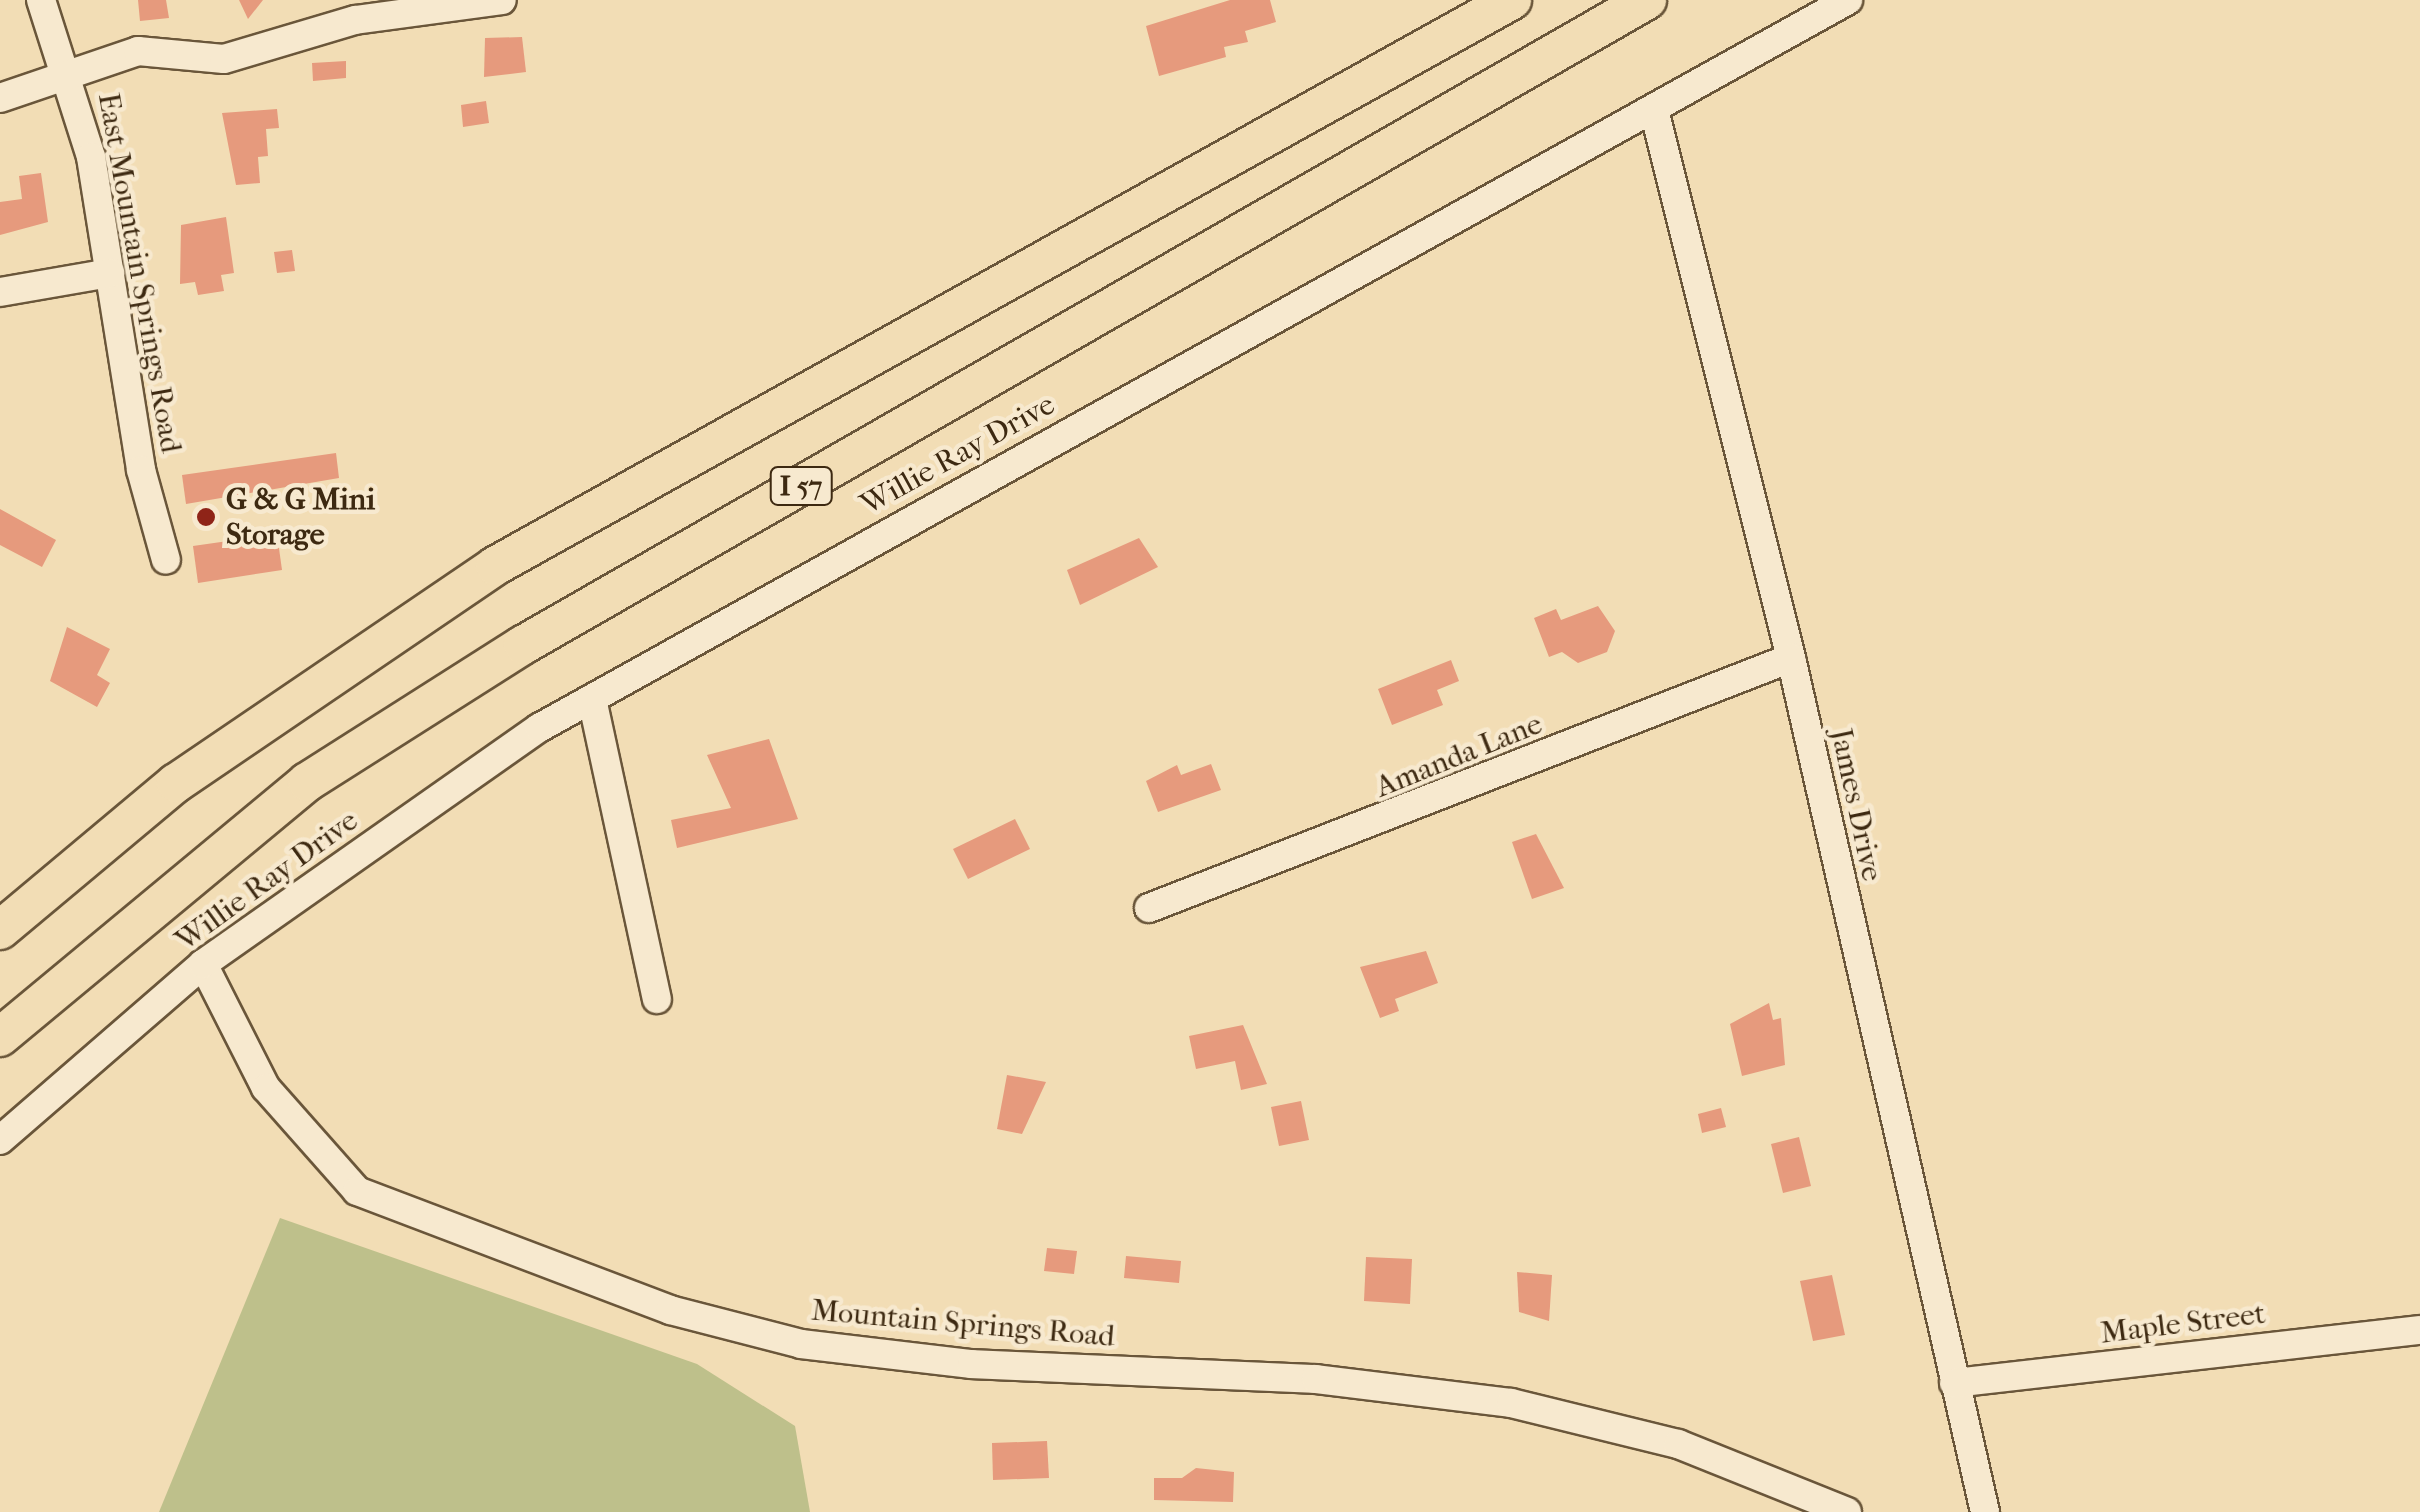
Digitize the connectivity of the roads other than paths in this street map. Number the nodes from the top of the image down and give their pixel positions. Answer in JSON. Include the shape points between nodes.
{"nodes":[{"id":1,"x":41,"y":0,"type":"edge"},
{"id":2,"x":502,"y":0,"type":"edge"},
{"id":3,"x":1512,"y":0,"type":"edge"},
{"id":4,"x":1647,"y":0,"type":"edge"},
{"id":5,"x":1848,"y":0,"type":"edge"},
{"id":6,"x":70,"y":80,"type":"junction"},
{"id":7,"x":0,"y":98,"type":"edge"},
{"id":8,"x":1654,"y":114,"type":"junction"},
{"id":9,"x":110,"y":273,"type":"junction"},
{"id":10,"x":0,"y":292,"type":"edge"},
{"id":11,"x":166,"y":560,"type":"dead end"},
{"id":12,"x":1791,"y":658,"type":"junction"},
{"id":13,"x":592,"y":699,"type":"junction"},
{"id":14,"x":1148,"y":908,"type":"dead end"},
{"id":15,"x":0,"y":930,"type":"edge"},
{"id":16,"x":204,"y":964,"type":"junction"},
{"id":17,"x":657,"y":999,"type":"dead end"},
{"id":18,"x":0,"y":1037,"type":"edge"},
{"id":19,"x":0,"y":1140,"type":"edge"},
{"id":20,"x":2420,"y":1330,"type":"edge"},
{"id":21,"x":1954,"y":1383,"type":"junction"},
{"id":22,"x":1847,"y":1512,"type":"edge"},
{"id":23,"x":1985,"y":1512,"type":"edge"}],
"edges":[{"from":1,"to":6,"type":"street","name":"East Mountain Springs Road"},
{"from":2,"to":6,"type":"street","via":[[356,20],[224,60],[126,54]]},
{"from":3,"to":15,"type":"highway","number":"I 57","via":[[496,566],[176,783]]},
{"from":4,"to":18,"type":"highway","number":"I 57","via":[[523,645],[307,782]]},
{"from":5,"to":8,"type":"street","name":"Willie Ray Drive"},
{"from":6,"to":7,"type":"street"},
{"from":6,"to":9,"type":"street","name":"East Mountain Springs Road"},
{"from":8,"to":12,"type":"street","name":"James Drive"},
{"from":8,"to":13,"type":"street","name":"Willie Ray Drive"},
{"from":9,"to":10,"type":"street"},
{"from":9,"to":11,"type":"street","name":"East Mountain Springs Road"},
{"from":12,"to":14,"type":"street","name":"Amanda Lane"},
{"from":12,"to":21,"type":"street","name":"James Drive"},
{"from":13,"to":16,"type":"street","name":"Willie Ray Drive"},
{"from":13,"to":17,"type":"street"},
{"from":16,"to":19,"type":"street","name":"Willie Ray Drive"},
{"from":16,"to":22,"type":"street","name":"Mountain Springs Road","via":[[266,1088],[357,1191],[670,1310],[801,1344],[972,1364],[1316,1379],[1512,1404],[1678,1444]]},
{"from":20,"to":21,"type":"street","name":"Maple Street"},
{"from":21,"to":23,"type":"street","name":"James Drive"}]}
